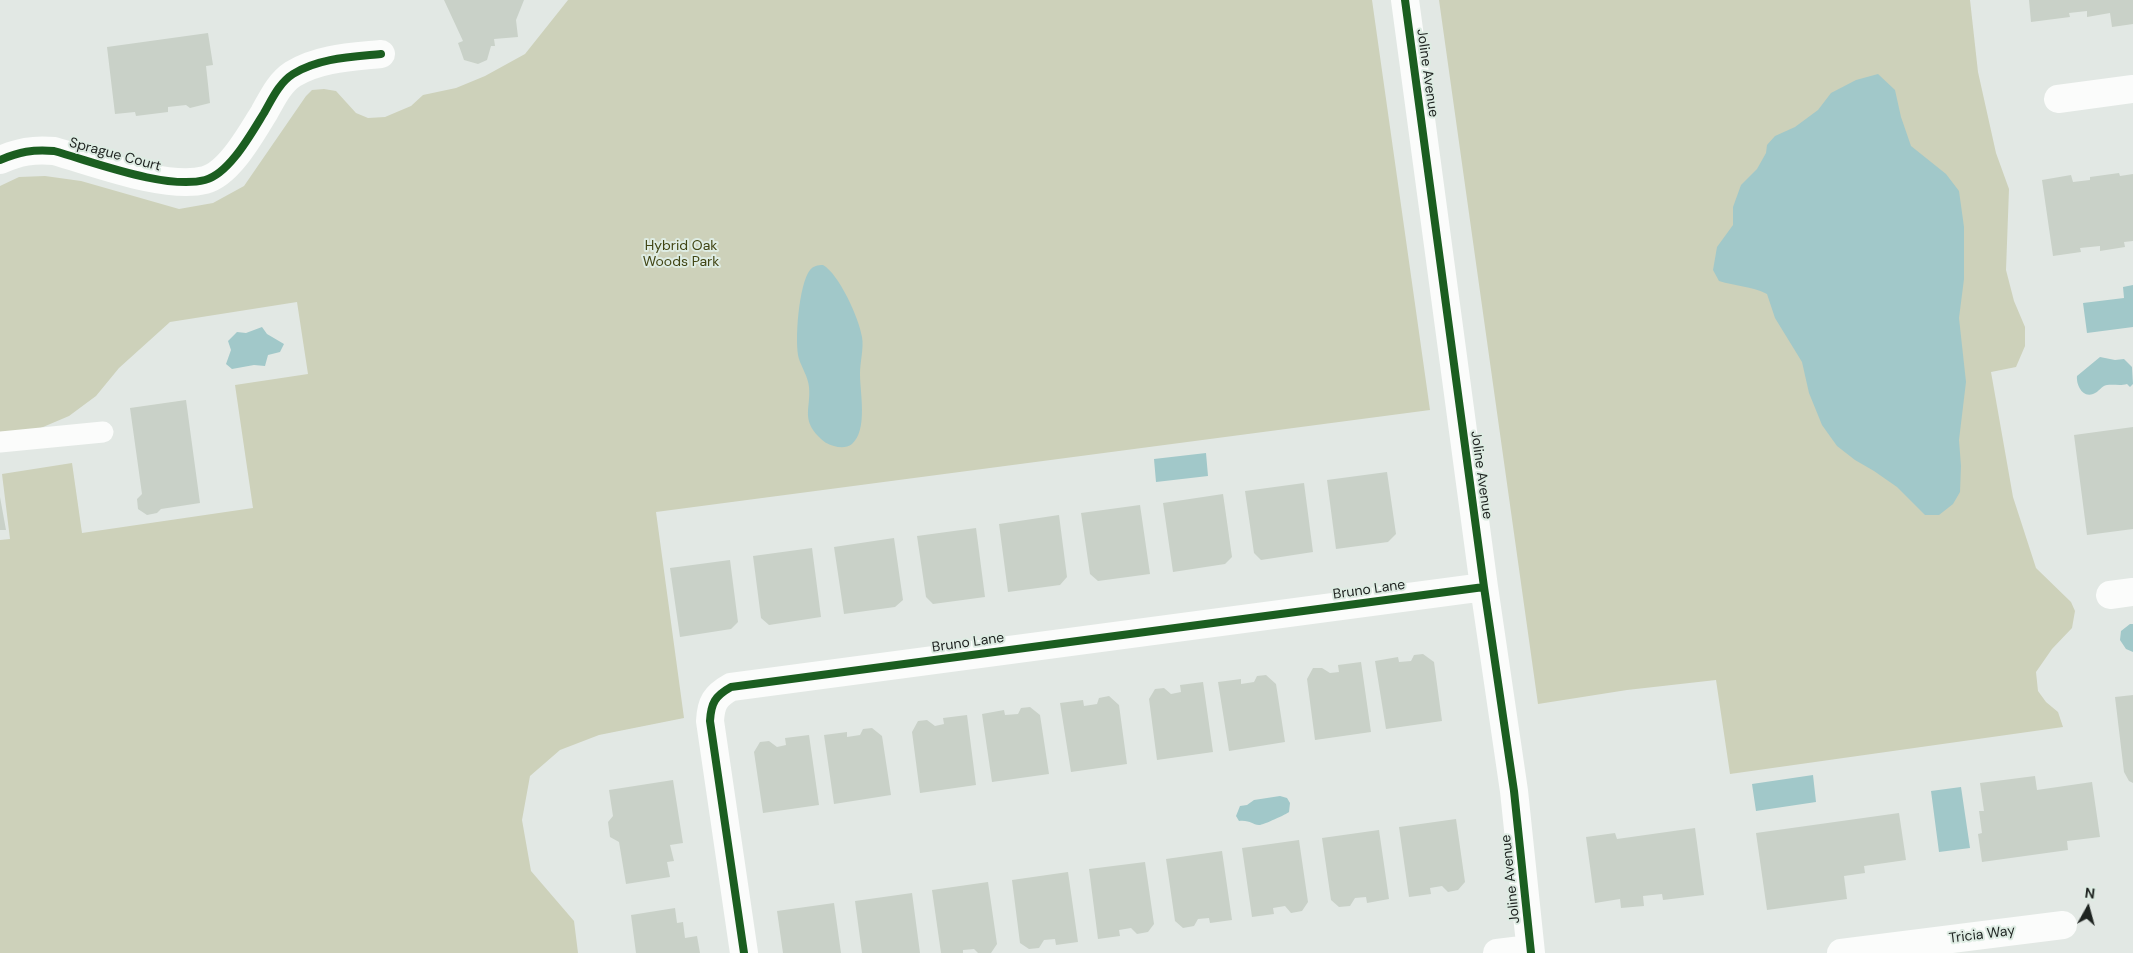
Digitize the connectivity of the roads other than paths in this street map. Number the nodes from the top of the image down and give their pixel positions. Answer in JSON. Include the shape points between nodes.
{"nodes":[{"id":1,"x":1405,"y":0,"type":"edge"},
{"id":2,"x":381,"y":54,"type":"dead end"},
{"id":3,"x":2133,"y":90,"type":"edge"},
{"id":4,"x":2058,"y":99,"type":"dead end"},
{"id":5,"x":0,"y":160,"type":"edge"},
{"id":6,"x":103,"y":432,"type":"dead end"},
{"id":7,"x":0,"y":442,"type":"edge"},
{"id":8,"x":1484,"y":587,"type":"junction"},
{"id":9,"x":2063,"y":925,"type":"dead end"},
{"id":10,"x":1531,"y":951,"type":"edge"},
{"id":11,"x":744,"y":953,"type":"edge"},
{"id":12,"x":1497,"y":953,"type":"edge"},
{"id":13,"x":1841,"y":953,"type":"edge"}],
"edges":[{"from":1,"to":8,"type":"street","name":"Joline Avenue"},
{"from":2,"to":5,"type":"street","name":"Sprague Court","via":[[336,59],[293,74],[274,95],[234,158],[221,172],[206,180],[157,180],[45,150],[18,152]]},
{"from":3,"to":4,"type":"street"},
{"from":6,"to":7,"type":"lane"},
{"from":8,"to":10,"type":"street","name":"Joline Avenue","via":[[1514,791]]},
{"from":8,"to":11,"type":"street","name":"Bruno Lane","via":[[731,686],[717,695],[711,706],[710,721]]},
{"from":9,"to":13,"type":"street","name":"Tricia Way"},
{"from":10,"to":12,"type":"street"}]}
